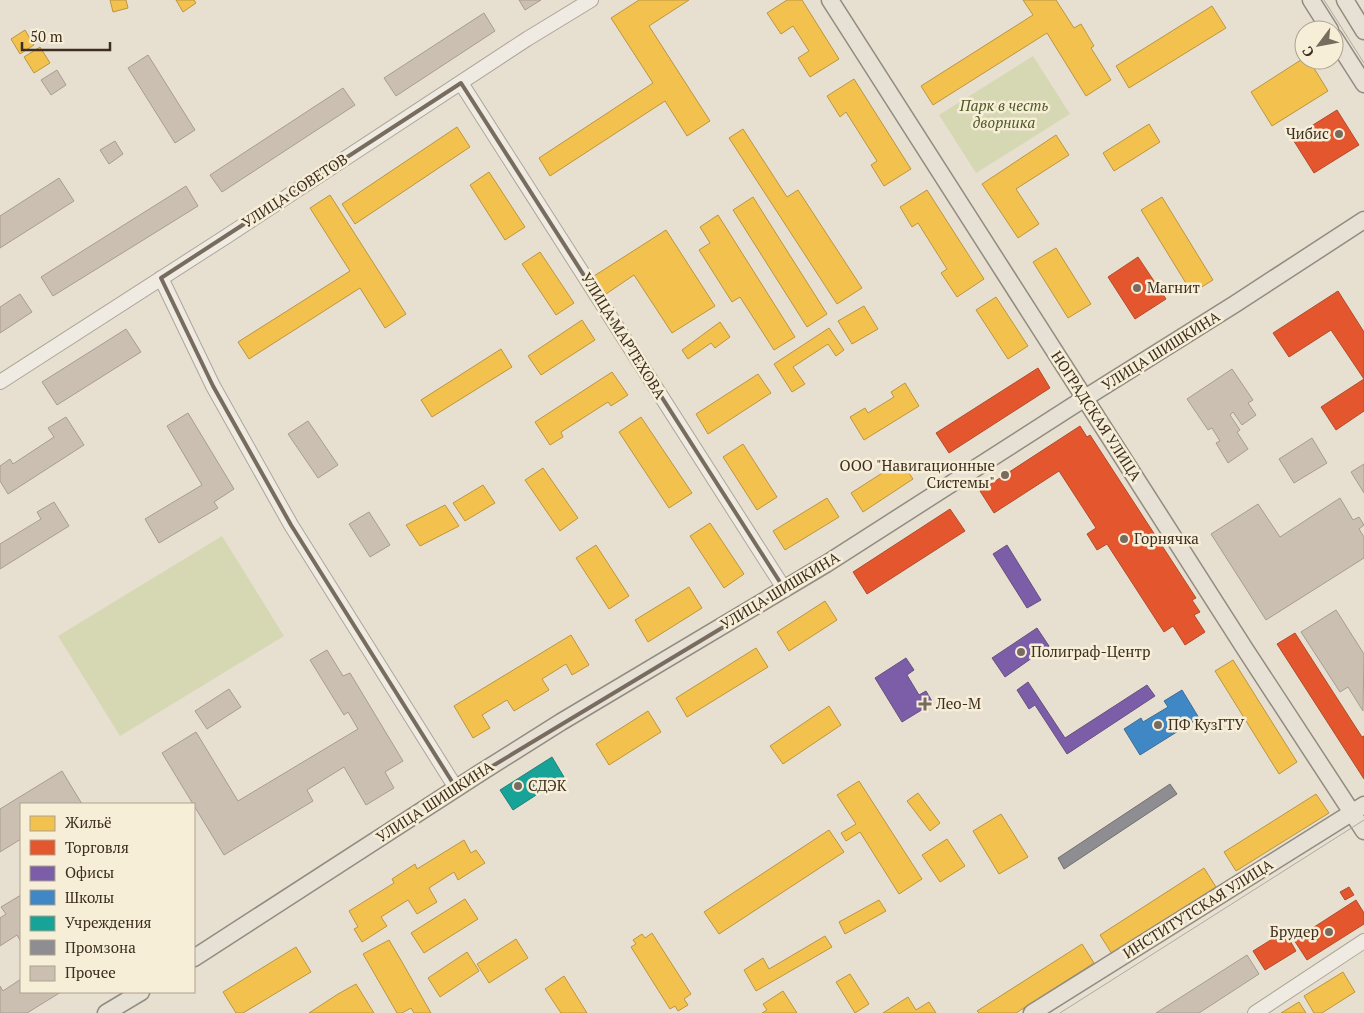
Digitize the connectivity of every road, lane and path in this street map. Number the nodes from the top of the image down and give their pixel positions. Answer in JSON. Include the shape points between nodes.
{"nodes":[{"id":1,"x":590,"y":0,"type":"edge"},
{"id":2,"x":830,"y":0,"type":"edge"},
{"id":3,"x":1311,"y":0,"type":"edge"},
{"id":4,"x":1345,"y":0,"type":"edge"},
{"id":5,"x":1324,"y":20,"type":"edge"},
{"id":6,"x":1364,"y":31,"type":"edge"},
{"id":7,"x":1344,"y":53,"type":"edge"},
{"id":8,"x":461,"y":83,"type":"junction"},
{"id":9,"x":1364,"y":84,"type":"edge"},
{"id":10,"x":1364,"y":220,"type":"edge"},
{"id":11,"x":161,"y":278,"type":"junction"},
{"id":12,"x":0,"y":382,"type":"edge"},
{"id":13,"x":1085,"y":398,"type":"junction"},
{"id":14,"x":785,"y":590,"type":"junction"},
{"id":15,"x":456,"y":788,"type":"junction"},
{"id":16,"x":1358,"y":808,"type":"edge"},
{"id":17,"x":1364,"y":831,"type":"edge"},
{"id":18,"x":1364,"y":941,"type":"edge"},
{"id":19,"x":195,"y":957,"type":"edge"},
{"id":20,"x":138,"y":993,"type":"edge"},
{"id":21,"x":106,"y":1013,"type":"edge"},
{"id":22,"x":1032,"y":1013,"type":"edge"},
{"id":23,"x":1255,"y":1013,"type":"edge"}],
"edges":[{"from":1,"to":8,"type":"street","name":"УЛИЦА СОВЕТОВ"},
{"from":2,"to":13,"type":"main road","name":"НОГРАДСКАЯ УЛИЦА"},
{"from":3,"to":5,"type":"main road"},
{"from":4,"to":6,"type":"main road"},
{"from":7,"to":9,"type":"main road"},
{"from":8,"to":11,"type":"street","name":"УЛИЦА СОВЕТОВ"},
{"from":8,"to":14,"type":"street","name":"УЛИЦА МАРТЕХОВА"},
{"from":10,"to":13,"type":"main road","name":"УЛИЦА ШИШКИНА"},
{"from":11,"to":12,"type":"street","name":"УЛИЦА СОВЕТОВ"},
{"from":11,"to":15,"type":"street","via":[[213,386],[291,525]]},
{"from":13,"to":14,"type":"main road","name":"УЛИЦА ШИШКИНА"},
{"from":13,"to":16,"type":"main road","name":"НОГРАДСКАЯ УЛИЦА","via":[[1245,649]]},
{"from":14,"to":15,"type":"main road","name":"УЛИЦА ШИШКИНА"},
{"from":15,"to":19,"type":"main road","name":"УЛИЦА ШИШКИНА"},
{"from":16,"to":17,"type":"main road","name":"НОГРАДСКАЯ УЛИЦА"},
{"from":16,"to":22,"type":"main road","name":"ИНСТИТУТСКАЯ УЛИЦА"},
{"from":18,"to":23,"type":"street"},
{"from":20,"to":21,"type":"main road"}]}
